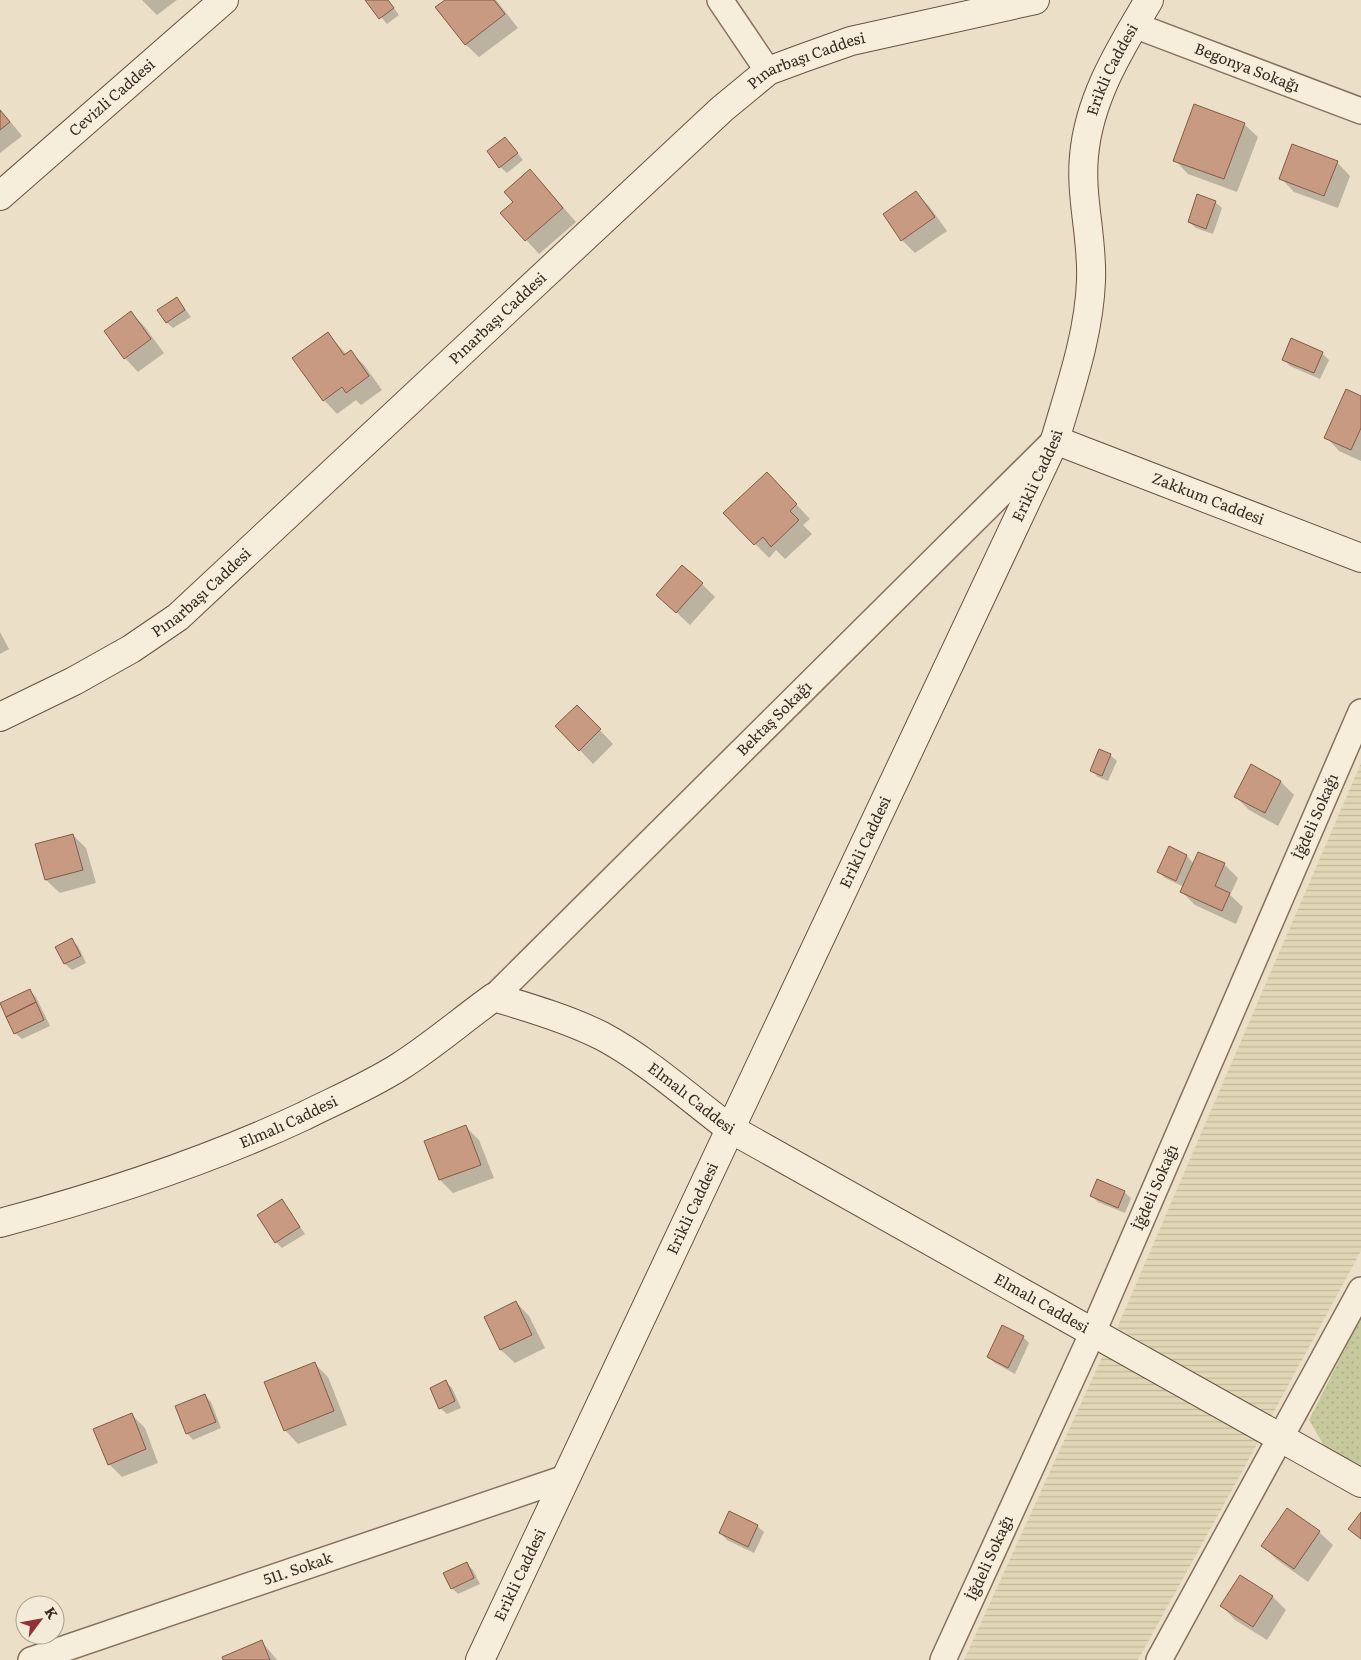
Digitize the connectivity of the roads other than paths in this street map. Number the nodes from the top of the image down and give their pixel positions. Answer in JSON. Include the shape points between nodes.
{"nodes":[{"id":1,"x":224,"y":0,"type":"edge"},
{"id":2,"x":720,"y":0,"type":"edge"},
{"id":3,"x":1036,"y":0,"type":"edge"},
{"id":4,"x":1149,"y":0,"type":"edge"},
{"id":5,"x":1134,"y":25,"type":"junction"},
{"id":6,"x":768,"y":71,"type":"junction"},
{"id":7,"x":1361,"y":111,"type":"edge"},
{"id":8,"x":0,"y":196,"type":"edge"},
{"id":9,"x":1055,"y":440,"type":"junction"},
{"id":10,"x":1361,"y":558,"type":"edge"},
{"id":11,"x":1361,"y":712,"type":"edge"},
{"id":12,"x":0,"y":717,"type":"edge"},
{"id":13,"x":494,"y":997,"type":"junction"},
{"id":14,"x":729,"y":1128,"type":"junction"},
{"id":15,"x":0,"y":1223,"type":"edge"},
{"id":16,"x":1361,"y":1290,"type":"edge"},
{"id":17,"x":1092,"y":1332,"type":"junction"},
{"id":18,"x":1282,"y":1438,"type":"junction"},
{"id":19,"x":565,"y":1478,"type":"junction"},
{"id":20,"x":1361,"y":1483,"type":"edge"},
{"id":21,"x":31,"y":1660,"type":"edge"},
{"id":22,"x":480,"y":1660,"type":"edge"},
{"id":23,"x":943,"y":1660,"type":"edge"},
{"id":24,"x":1159,"y":1660,"type":"edge"}],
"edges":[{"from":1,"to":8,"type":"street","name":"Cevizli Caddesi"},
{"from":2,"to":6,"type":"street"},
{"from":3,"to":6,"type":"street","name":"Pınarbaşı Caddesi","via":[[851,41]]},
{"from":4,"to":5,"type":"street","name":"Erikli Caddesi"},
{"from":5,"to":7,"type":"street","name":"Begonya Sokağı"},
{"from":5,"to":9,"type":"street","name":"Erikli Caddesi","via":[[1115,57],[1089,127],[1084,157],[1091,282],[1077,362]]},
{"from":6,"to":12,"type":"street","name":"Pınarbaşı Caddesi","via":[[722,109],[178,616],[115,658]]},
{"from":9,"to":10,"type":"street","name":"Zakkum Caddesi"},
{"from":9,"to":13,"type":"street","name":"Bektaş Sokağı"},
{"from":9,"to":14,"type":"street","name":"Erikli Caddesi"},
{"from":11,"to":17,"type":"street","name":"İğdeli Sokağı"},
{"from":13,"to":14,"type":"street","name":"Elmalı Caddesi","via":[[554,1016],[602,1037],[640,1061]]},
{"from":13,"to":15,"type":"street","name":"Elmalı Caddesi","via":[[399,1067],[271,1131],[141,1182]]},
{"from":14,"to":17,"type":"street","name":"Elmalı Caddesi"},
{"from":14,"to":19,"type":"street","name":"Erikli Caddesi"},
{"from":16,"to":18,"type":"street"},
{"from":17,"to":18,"type":"street","name":"Elmalı Caddesi"},
{"from":17,"to":23,"type":"street","name":"İğdeli Sokağı"},
{"from":18,"to":20,"type":"street","name":"Elmalı Caddesi"},
{"from":18,"to":24,"type":"street"},
{"from":19,"to":21,"type":"street","name":"511. Sokak"},
{"from":19,"to":22,"type":"street","name":"Erikli Caddesi"}]}
